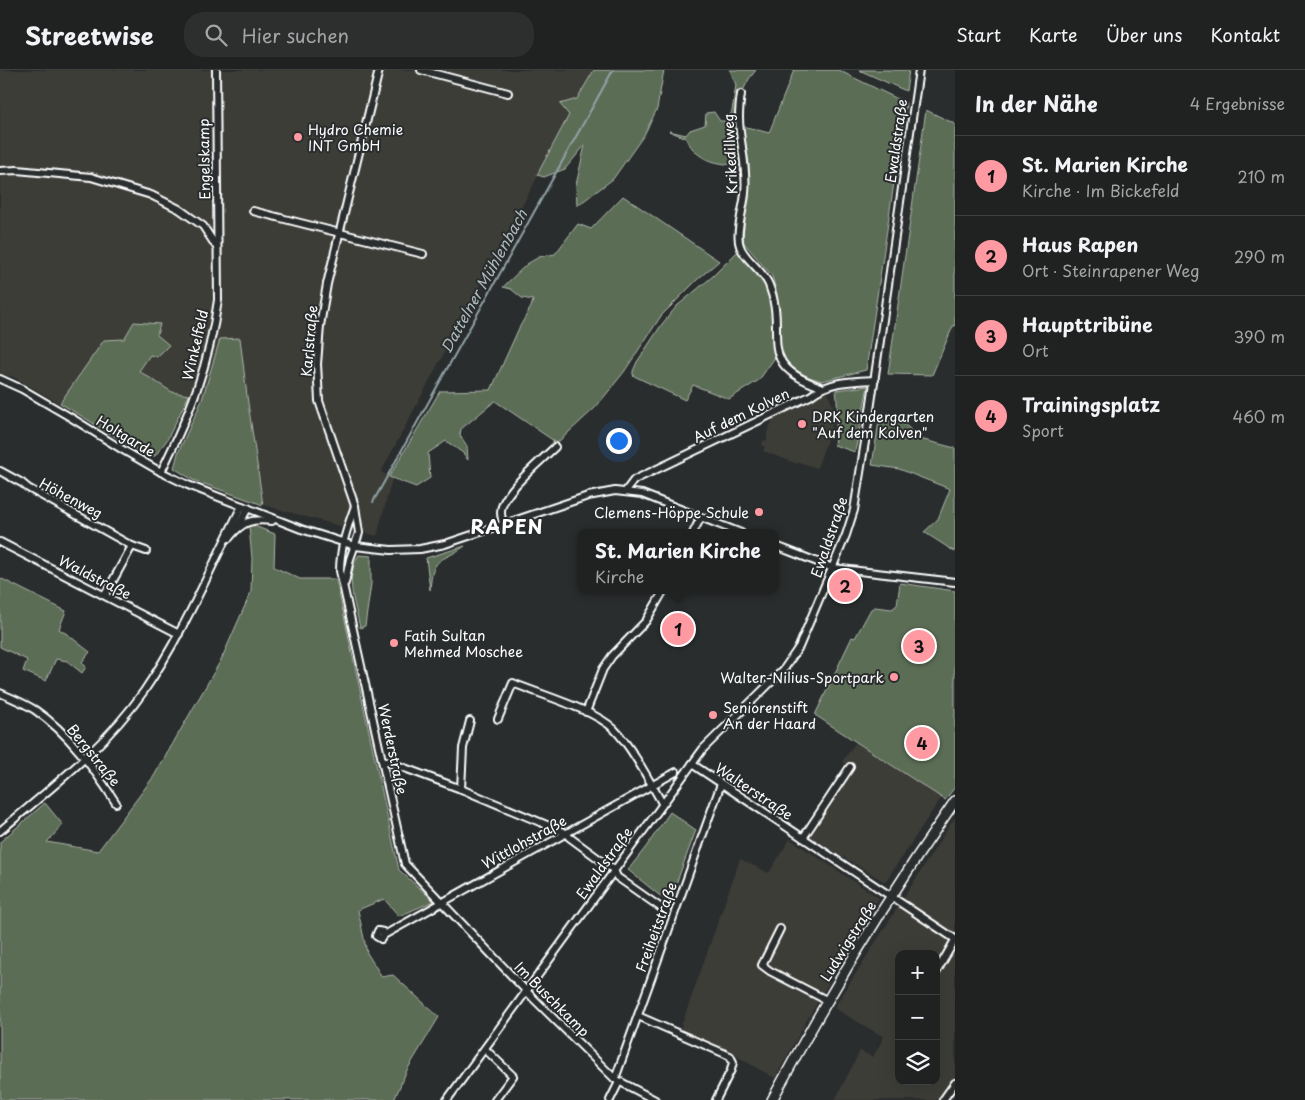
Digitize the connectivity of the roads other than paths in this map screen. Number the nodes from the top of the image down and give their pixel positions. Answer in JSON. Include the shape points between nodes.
{"nodes":[{"id":1,"x":216,"y":70,"type":"edge"},
{"id":2,"x":379,"y":70,"type":"edge"},
{"id":3,"x":421,"y":70,"type":"edge"},
{"id":4,"x":919,"y":70,"type":"edge"},
{"id":5,"x":508,"y":93,"type":"dead end"},
{"id":6,"x":741,"y":94,"type":"dead end"},
{"id":7,"x":0,"y":171,"type":"edge"},
{"id":8,"x":253,"y":212,"type":"dead end"},
{"id":9,"x":339,"y":234,"type":"junction"},
{"id":10,"x":217,"y":247,"type":"junction"},
{"id":11,"x":423,"y":254,"type":"dead end"},
{"id":12,"x":0,"y":379,"type":"edge"},
{"id":13,"x":875,"y":380,"type":"junction"},
{"id":14,"x":821,"y":387,"type":"junction"},
{"id":15,"x":555,"y":448,"type":"dead end"},
{"id":16,"x":0,"y":471,"type":"edge"},
{"id":17,"x":161,"y":472,"type":"junction"},
{"id":18,"x":624,"y":492,"type":"junction"},
{"id":19,"x":354,"y":506,"type":"junction"},
{"id":20,"x":245,"y":507,"type":"junction"},
{"id":21,"x":700,"y":517,"type":"junction"},
{"id":22,"x":283,"y":522,"type":"junction"},
{"id":23,"x":503,"y":524,"type":"junction"},
{"id":24,"x":236,"y":529,"type":"junction"},
{"id":25,"x":695,"y":529,"type":"edge"},
{"id":26,"x":731,"y":529,"type":"edge"},
{"id":27,"x":0,"y":542,"type":"edge"},
{"id":28,"x":342,"y":542,"type":"junction"},
{"id":29,"x":224,"y":544,"type":"junction"},
{"id":30,"x":132,"y":546,"type":"junction"},
{"id":31,"x":355,"y":546,"type":"junction"},
{"id":32,"x":779,"y":547,"type":"edge"},
{"id":33,"x":146,"y":551,"type":"dead end"},
{"id":34,"x":833,"y":568,"type":"junction"},
{"id":35,"x":955,"y":582,"type":"edge"},
{"id":36,"x":344,"y":587,"type":"junction"},
{"id":37,"x":662,"y":594,"type":"edge"},
{"id":38,"x":106,"y":596,"type":"junction"},
{"id":39,"x":178,"y":634,"type":"junction"},
{"id":40,"x":0,"y":693,"type":"edge"},
{"id":41,"x":586,"y":712,"type":"junction"},
{"id":42,"x":498,"y":719,"type":"dead end"},
{"id":43,"x":470,"y":722,"type":"dead end"},
{"id":44,"x":84,"y":759,"type":"junction"},
{"id":45,"x":383,"y":760,"type":"junction"},
{"id":46,"x":692,"y":764,"type":"junction"},
{"id":47,"x":850,"y":767,"type":"dead end"},
{"id":48,"x":676,"y":772,"type":"dead end"},
{"id":49,"x":721,"y":784,"type":"junction"},
{"id":50,"x":652,"y":786,"type":"junction"},
{"id":51,"x":461,"y":789,"type":"junction"},
{"id":52,"x":955,"y":801,"type":"edge"},
{"id":53,"x":116,"y":803,"type":"dead end"},
{"id":54,"x":662,"y":804,"type":"junction"},
{"id":55,"x":0,"y":831,"type":"edge"},
{"id":56,"x":566,"y":833,"type":"junction"},
{"id":57,"x":803,"y":838,"type":"junction"},
{"id":58,"x":614,"y":870,"type":"junction"},
{"id":59,"x":890,"y":898,"type":"junction"},
{"id":60,"x":442,"y":903,"type":"junction"},
{"id":61,"x":667,"y":912,"type":"dead end"},
{"id":62,"x":780,"y":929,"type":"dead end"},
{"id":63,"x":384,"y":935,"type":"dead end"},
{"id":64,"x":955,"y":940,"type":"edge"},
{"id":65,"x":940,"y":966,"type":"edge"},
{"id":66,"x":527,"y":991,"type":"junction"},
{"id":67,"x":828,"y":1000,"type":"junction"},
{"id":68,"x":638,"y":1016,"type":"junction"},
{"id":69,"x":485,"y":1049,"type":"junction"},
{"id":70,"x":617,"y":1081,"type":"junction"},
{"id":71,"x":955,"y":1083,"type":"edge"},
{"id":72,"x":448,"y":1100,"type":"edge"},
{"id":73,"x":495,"y":1100,"type":"edge"},
{"id":74,"x":610,"y":1100,"type":"edge"},
{"id":75,"x":655,"y":1100,"type":"edge"},
{"id":76,"x":716,"y":1100,"type":"edge"},
{"id":77,"x":772,"y":1100,"type":"edge"},
{"id":78,"x":943,"y":1100,"type":"edge"}],
"edges":[{"from":1,"to":10,"type":"street","name":"Engelskamp"},
{"from":2,"to":9,"type":"street","name":"Karlstraße"},
{"from":3,"to":5,"type":"street"},
{"from":4,"to":13,"type":"street","name":"Ewaldstraße"},
{"from":6,"to":14,"type":"street","name":"Krikedillweg","via":[[739,117],[746,191],[738,238],[740,247],[764,274],[773,295],[779,355],[784,367],[805,382]]},
{"from":7,"to":10,"type":"street","via":[[91,177],[151,195],[203,226]]},
{"from":8,"to":9,"type":"street"},
{"from":9,"to":11,"type":"street"},
{"from":9,"to":19,"type":"street","name":"Karlstraße","via":[[320,326],[319,401]]},
{"from":10,"to":17,"type":"street","name":"Winkelfeld","via":[[218,300],[213,335],[193,404]]},
{"from":12,"to":17,"type":"street","name":"Holtgarde"},
{"from":13,"to":14,"type":"street","name":"Auf dem Kolven"},
{"from":13,"to":34,"type":"street","name":"Ewaldstraße","via":[[854,510]]},
{"from":14,"to":18,"type":"street","name":"Auf dem Kolven","via":[[810,396],[634,480]]},
{"from":15,"to":23,"type":"street","via":[[504,500],[500,511]]},
{"from":16,"to":30,"type":"street","name":"Höhenweg"},
{"from":17,"to":20,"type":"street","name":"Holtgarde"},
{"from":18,"to":21,"type":"street","via":[[642,494]]},
{"from":18,"to":23,"type":"street","via":[[603,492]]},
{"from":19,"to":28,"type":"street"},
{"from":19,"to":31,"type":"street","name":"Karlstraße","via":[[358,533]]},
{"from":20,"to":22,"type":"street","name":"Holtgarde"},
{"from":20,"to":24,"type":"street"},
{"from":20,"to":29,"type":"street"},
{"from":21,"to":25,"type":"street"},
{"from":21,"to":26,"type":"street"},
{"from":22,"to":24,"type":"street","via":[[251,520]]},
{"from":22,"to":28,"type":"street"},
{"from":23,"to":31,"type":"street","via":[[420,549]]},
{"from":24,"to":29,"type":"street"},
{"from":27,"to":38,"type":"street","name":"Waldstraße"},
{"from":28,"to":31,"type":"street"},
{"from":28,"to":36,"type":"street","name":"Werderstraße","via":[[340,571]]},
{"from":29,"to":39,"type":"street"},
{"from":30,"to":33,"type":"street","name":"Höhenweg"},
{"from":30,"to":38,"type":"street"},
{"from":31,"to":36,"type":"street","name":"Werderstraße"},
{"from":32,"to":34,"type":"street"},
{"from":34,"to":35,"type":"street"},
{"from":34,"to":46,"type":"street","name":"Ewaldstraße","via":[[799,647],[784,668]]},
{"from":36,"to":45,"type":"street","name":"Werderstraße"},
{"from":37,"to":41,"type":"street","via":[[646,621],[603,669]]},
{"from":38,"to":39,"type":"street","name":"Waldstraße"},
{"from":39,"to":44,"type":"street","via":[[143,692]]},
{"from":40,"to":44,"type":"street","name":"Bergstraße","via":[[35,711],[63,734]]},
{"from":41,"to":42,"type":"street","via":[[512,684]]},
{"from":41,"to":50,"type":"street","via":[[615,730]]},
{"from":43,"to":51,"type":"street","via":[[463,748]]},
{"from":44,"to":53,"type":"street","name":"Bergstraße"},
{"from":44,"to":55,"type":"street"},
{"from":45,"to":51,"type":"street"},
{"from":45,"to":60,"type":"street","name":"Werderstraße","via":[[405,864]]},
{"from":46,"to":49,"type":"street","name":"Walterstraße"},
{"from":46,"to":54,"type":"street","name":"Ewaldstraße"},
{"from":47,"to":57,"type":"street"},
{"from":48,"to":50,"type":"street","name":"Wittlohstraße"},
{"from":49,"to":57,"type":"street","name":"Walterstraße"},
{"from":49,"to":68,"type":"street","name":"Freiheitstraße"},
{"from":50,"to":54,"type":"street"},
{"from":50,"to":56,"type":"street","name":"Wittlohstraße"},
{"from":51,"to":56,"type":"street"},
{"from":52,"to":59,"type":"main road","name":"Ludwigstraße"},
{"from":54,"to":58,"type":"street","name":"Ewaldstraße"},
{"from":56,"to":58,"type":"street"},
{"from":56,"to":60,"type":"street","name":"Wittlohstraße"},
{"from":57,"to":59,"type":"street","name":"Walterstraße"},
{"from":58,"to":61,"type":"street","via":[[616,877]]},
{"from":58,"to":66,"type":"street","name":"Ewaldstraße"},
{"from":59,"to":64,"type":"street","name":"Walterstraße"},
{"from":59,"to":67,"type":"main road","name":"Ludwigstraße"},
{"from":60,"to":63,"type":"street","name":"Wittlohstraße"},
{"from":60,"to":66,"type":"street","name":"Im Buschkamp"},
{"from":62,"to":67,"type":"street","via":[[762,965]]},
{"from":64,"to":65,"type":"street"},
{"from":66,"to":69,"type":"street","name":"Ewaldstraße"},
{"from":66,"to":70,"type":"street","name":"Im Buschkamp"},
{"from":67,"to":77,"type":"main road","name":"Ludwigstraße"},
{"from":68,"to":70,"type":"street","name":"Freiheitstraße"},
{"from":68,"to":76,"type":"street","via":[[730,1056],[733,1062],[731,1070]]},
{"from":69,"to":72,"type":"street","name":"Ewaldstraße"},
{"from":69,"to":73,"type":"street","via":[[516,1079]]},
{"from":70,"to":74,"type":"street","name":"Freiheitstraße"},
{"from":70,"to":75,"type":"street","name":"Im Buschkamp"},
{"from":71,"to":78,"type":"street"}]}
